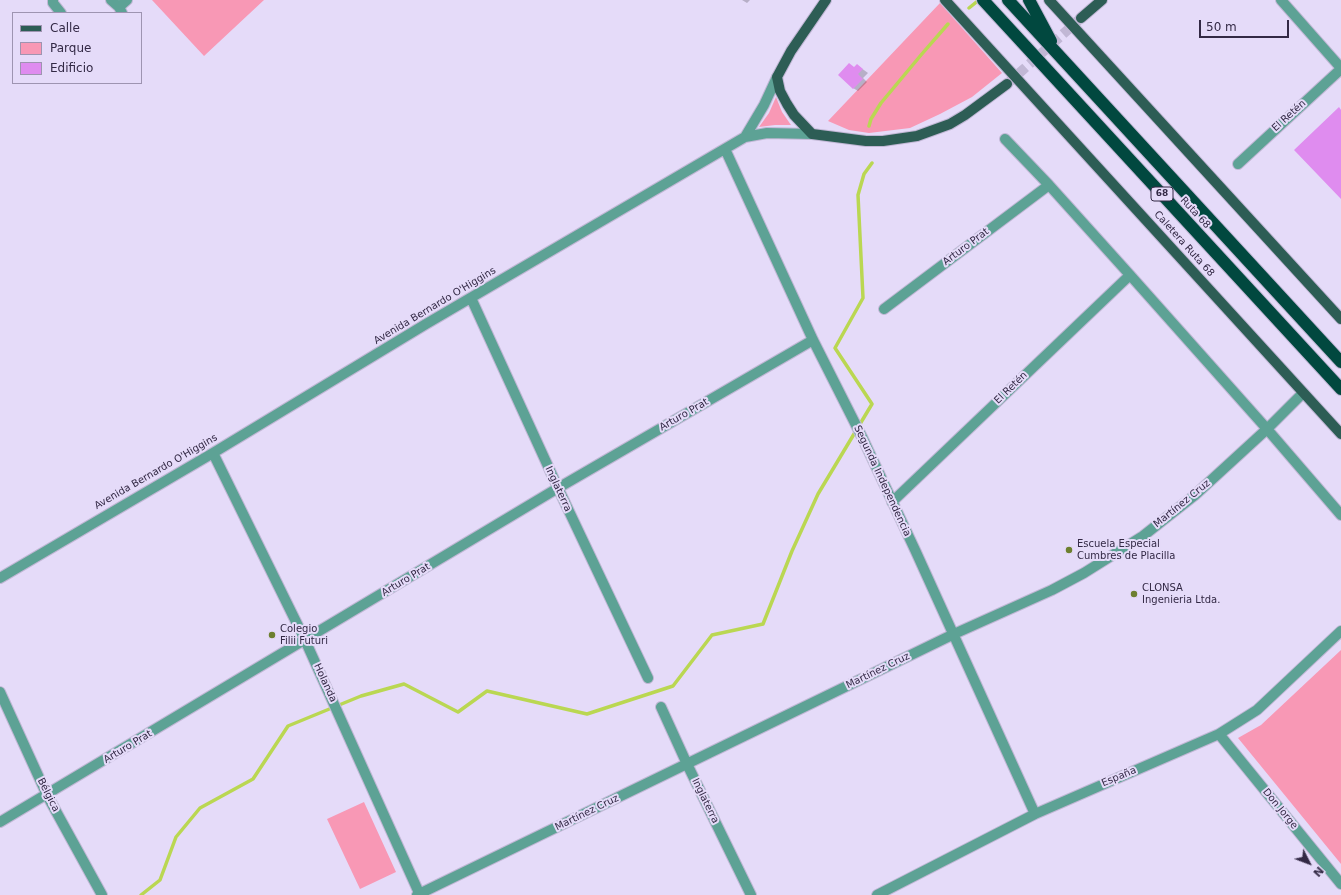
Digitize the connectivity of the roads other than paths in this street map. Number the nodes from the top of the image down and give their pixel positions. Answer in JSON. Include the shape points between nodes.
{"nodes":[{"id":1,"x":53,"y":0,"type":"edge"},
{"id":2,"x":826,"y":0,"type":"edge"},
{"id":3,"x":945,"y":0,"type":"edge"},
{"id":4,"x":983,"y":0,"type":"edge"},
{"id":5,"x":1008,"y":0,"type":"edge"},
{"id":6,"x":1029,"y":0,"type":"edge"},
{"id":7,"x":1049,"y":0,"type":"edge"},
{"id":8,"x":1102,"y":0,"type":"edge"},
{"id":9,"x":1281,"y":0,"type":"edge"},
{"id":10,"x":60,"y":12,"type":"edge"},
{"id":11,"x":1081,"y":18,"type":"tunnel mouth"},
{"id":12,"x":1060,"y":56,"type":"junction"},
{"id":13,"x":1341,"y":69,"type":"edge"},
{"id":14,"x":777,"y":77,"type":"junction"},
{"id":15,"x":1007,"y":84,"type":"tunnel mouth"},
{"id":16,"x":812,"y":134,"type":"junction"},
{"id":17,"x":745,"y":137,"type":"junction"},
{"id":18,"x":1005,"y":139,"type":"dead end"},
{"id":19,"x":725,"y":149,"type":"junction"},
{"id":20,"x":1238,"y":164,"type":"dead end"},
{"id":21,"x":1049,"y":185,"type":"junction"},
{"id":22,"x":1130,"y":275,"type":"junction"},
{"id":23,"x":471,"y":298,"type":"junction"},
{"id":24,"x":884,"y":309,"type":"dead end"},
{"id":25,"x":1341,"y":319,"type":"edge"},
{"id":26,"x":813,"y":340,"type":"junction"},
{"id":27,"x":1341,"y":362,"type":"edge"},
{"id":28,"x":1341,"y":389,"type":"edge"},
{"id":29,"x":1303,"y":393,"type":"junction"},
{"id":30,"x":1267,"y":429,"type":"junction"},
{"id":31,"x":1341,"y":434,"type":"edge"},
{"id":32,"x":213,"y":453,"type":"junction"},
{"id":33,"x":558,"y":488,"type":"junction"},
{"id":34,"x":892,"y":502,"type":"junction"},
{"id":35,"x":1341,"y":515,"type":"edge"},
{"id":36,"x":0,"y":578,"type":"edge"},
{"id":37,"x":1341,"y":631,"type":"edge"},
{"id":38,"x":954,"y":634,"type":"junction"},
{"id":39,"x":305,"y":640,"type":"junction"},
{"id":40,"x":648,"y":678,"type":"dead end"},
{"id":41,"x":0,"y":692,"type":"edge"},
{"id":42,"x":661,"y":707,"type":"dead end"},
{"id":43,"x":1219,"y":734,"type":"junction"},
{"id":44,"x":687,"y":764,"type":"junction"},
{"id":45,"x":46,"y":795,"type":"junction"},
{"id":46,"x":1035,"y":814,"type":"junction"},
{"id":47,"x":0,"y":822,"type":"edge"},
{"id":48,"x":1341,"y":884,"type":"edge"},
{"id":49,"x":102,"y":895,"type":"edge"},
{"id":50,"x":419,"y":895,"type":"edge"},
{"id":51,"x":750,"y":895,"type":"edge"},
{"id":52,"x":877,"y":895,"type":"edge"}],
"edges":[{"from":1,"to":10,"type":"street"},
{"from":2,"to":14,"type":"main road","name":"Avenida Bernardo O'Higgins","via":[[791,51]]},
{"from":3,"to":29,"type":"main road","name":"Caletera Ruta 68"},
{"from":4,"to":28,"type":"highway","name":"Ruta 68","number":"68"},
{"from":5,"to":12,"type":"highway","name":"Ruta 68","number":"68"},
{"from":6,"to":12,"type":"highway"},
{"from":7,"to":25,"type":"main road"},
{"from":8,"to":11,"type":"main road"},
{"from":9,"to":13,"type":"street"},
{"from":12,"to":27,"type":"highway","name":"Ruta 68","number":"68"},
{"from":13,"to":20,"type":"street","name":"El Retén"},
{"from":14,"to":16,"type":"main road","via":[[780,91],[787,104]]},
{"from":14,"to":17,"type":"street","name":"Avenida Bernardo O'Higgins"},
{"from":15,"to":16,"type":"main road","via":[[950,124],[917,136],[871,141]]},
{"from":16,"to":17,"type":"street","via":[[767,133]]},
{"from":17,"to":19,"type":"street","name":"Avenida Bernardo O'Higgins"},
{"from":18,"to":21,"type":"street"},
{"from":19,"to":23,"type":"street","name":"Avenida Bernardo O'Higgins"},
{"from":19,"to":26,"type":"street","name":"Segunda Independencia"},
{"from":21,"to":22,"type":"street"},
{"from":21,"to":24,"type":"street","name":"Arturo Prat"},
{"from":22,"to":30,"type":"street"},
{"from":22,"to":34,"type":"street","name":"El Retén"},
{"from":23,"to":32,"type":"street","name":"Avenida Bernardo O'Higgins"},
{"from":23,"to":33,"type":"street","name":"Inglaterra"},
{"from":26,"to":33,"type":"street","name":"Arturo Prat"},
{"from":26,"to":34,"type":"street","name":"Segunda Independencia"},
{"from":29,"to":30,"type":"street","name":"Martínez Cruz"},
{"from":29,"to":31,"type":"main road","name":"Caletera Ruta 68"},
{"from":30,"to":35,"type":"street"},
{"from":30,"to":38,"type":"street","name":"Martínez Cruz","via":[[1170,516],[1116,554],[1052,590]]},
{"from":32,"to":36,"type":"street","name":"Avenida Bernardo O'Higgins"},
{"from":32,"to":39,"type":"street","name":"Holanda"},
{"from":33,"to":39,"type":"street","name":"Arturo Prat"},
{"from":33,"to":40,"type":"street","name":"Inglaterra"},
{"from":34,"to":38,"type":"street","name":"Segunda Independencia"},
{"from":37,"to":43,"type":"street","name":"España","via":[[1257,710]]},
{"from":38,"to":44,"type":"street","name":"Martínez Cruz"},
{"from":38,"to":46,"type":"street","name":"Segunda Independencia"},
{"from":39,"to":45,"type":"street","name":"Arturo Prat"},
{"from":39,"to":50,"type":"street","name":"Holanda"},
{"from":41,"to":45,"type":"street","name":"Bélgica"},
{"from":42,"to":44,"type":"street","name":"Inglaterra"},
{"from":43,"to":46,"type":"street","name":"España"},
{"from":43,"to":48,"type":"street","name":"Don Jorge"},
{"from":44,"to":50,"type":"street","name":"Martínez Cruz"},
{"from":44,"to":51,"type":"street","name":"Inglaterra"},
{"from":45,"to":47,"type":"street","name":"Arturo Prat"},
{"from":45,"to":49,"type":"street","name":"Bélgica"},
{"from":46,"to":52,"type":"street","name":"España"}]}
